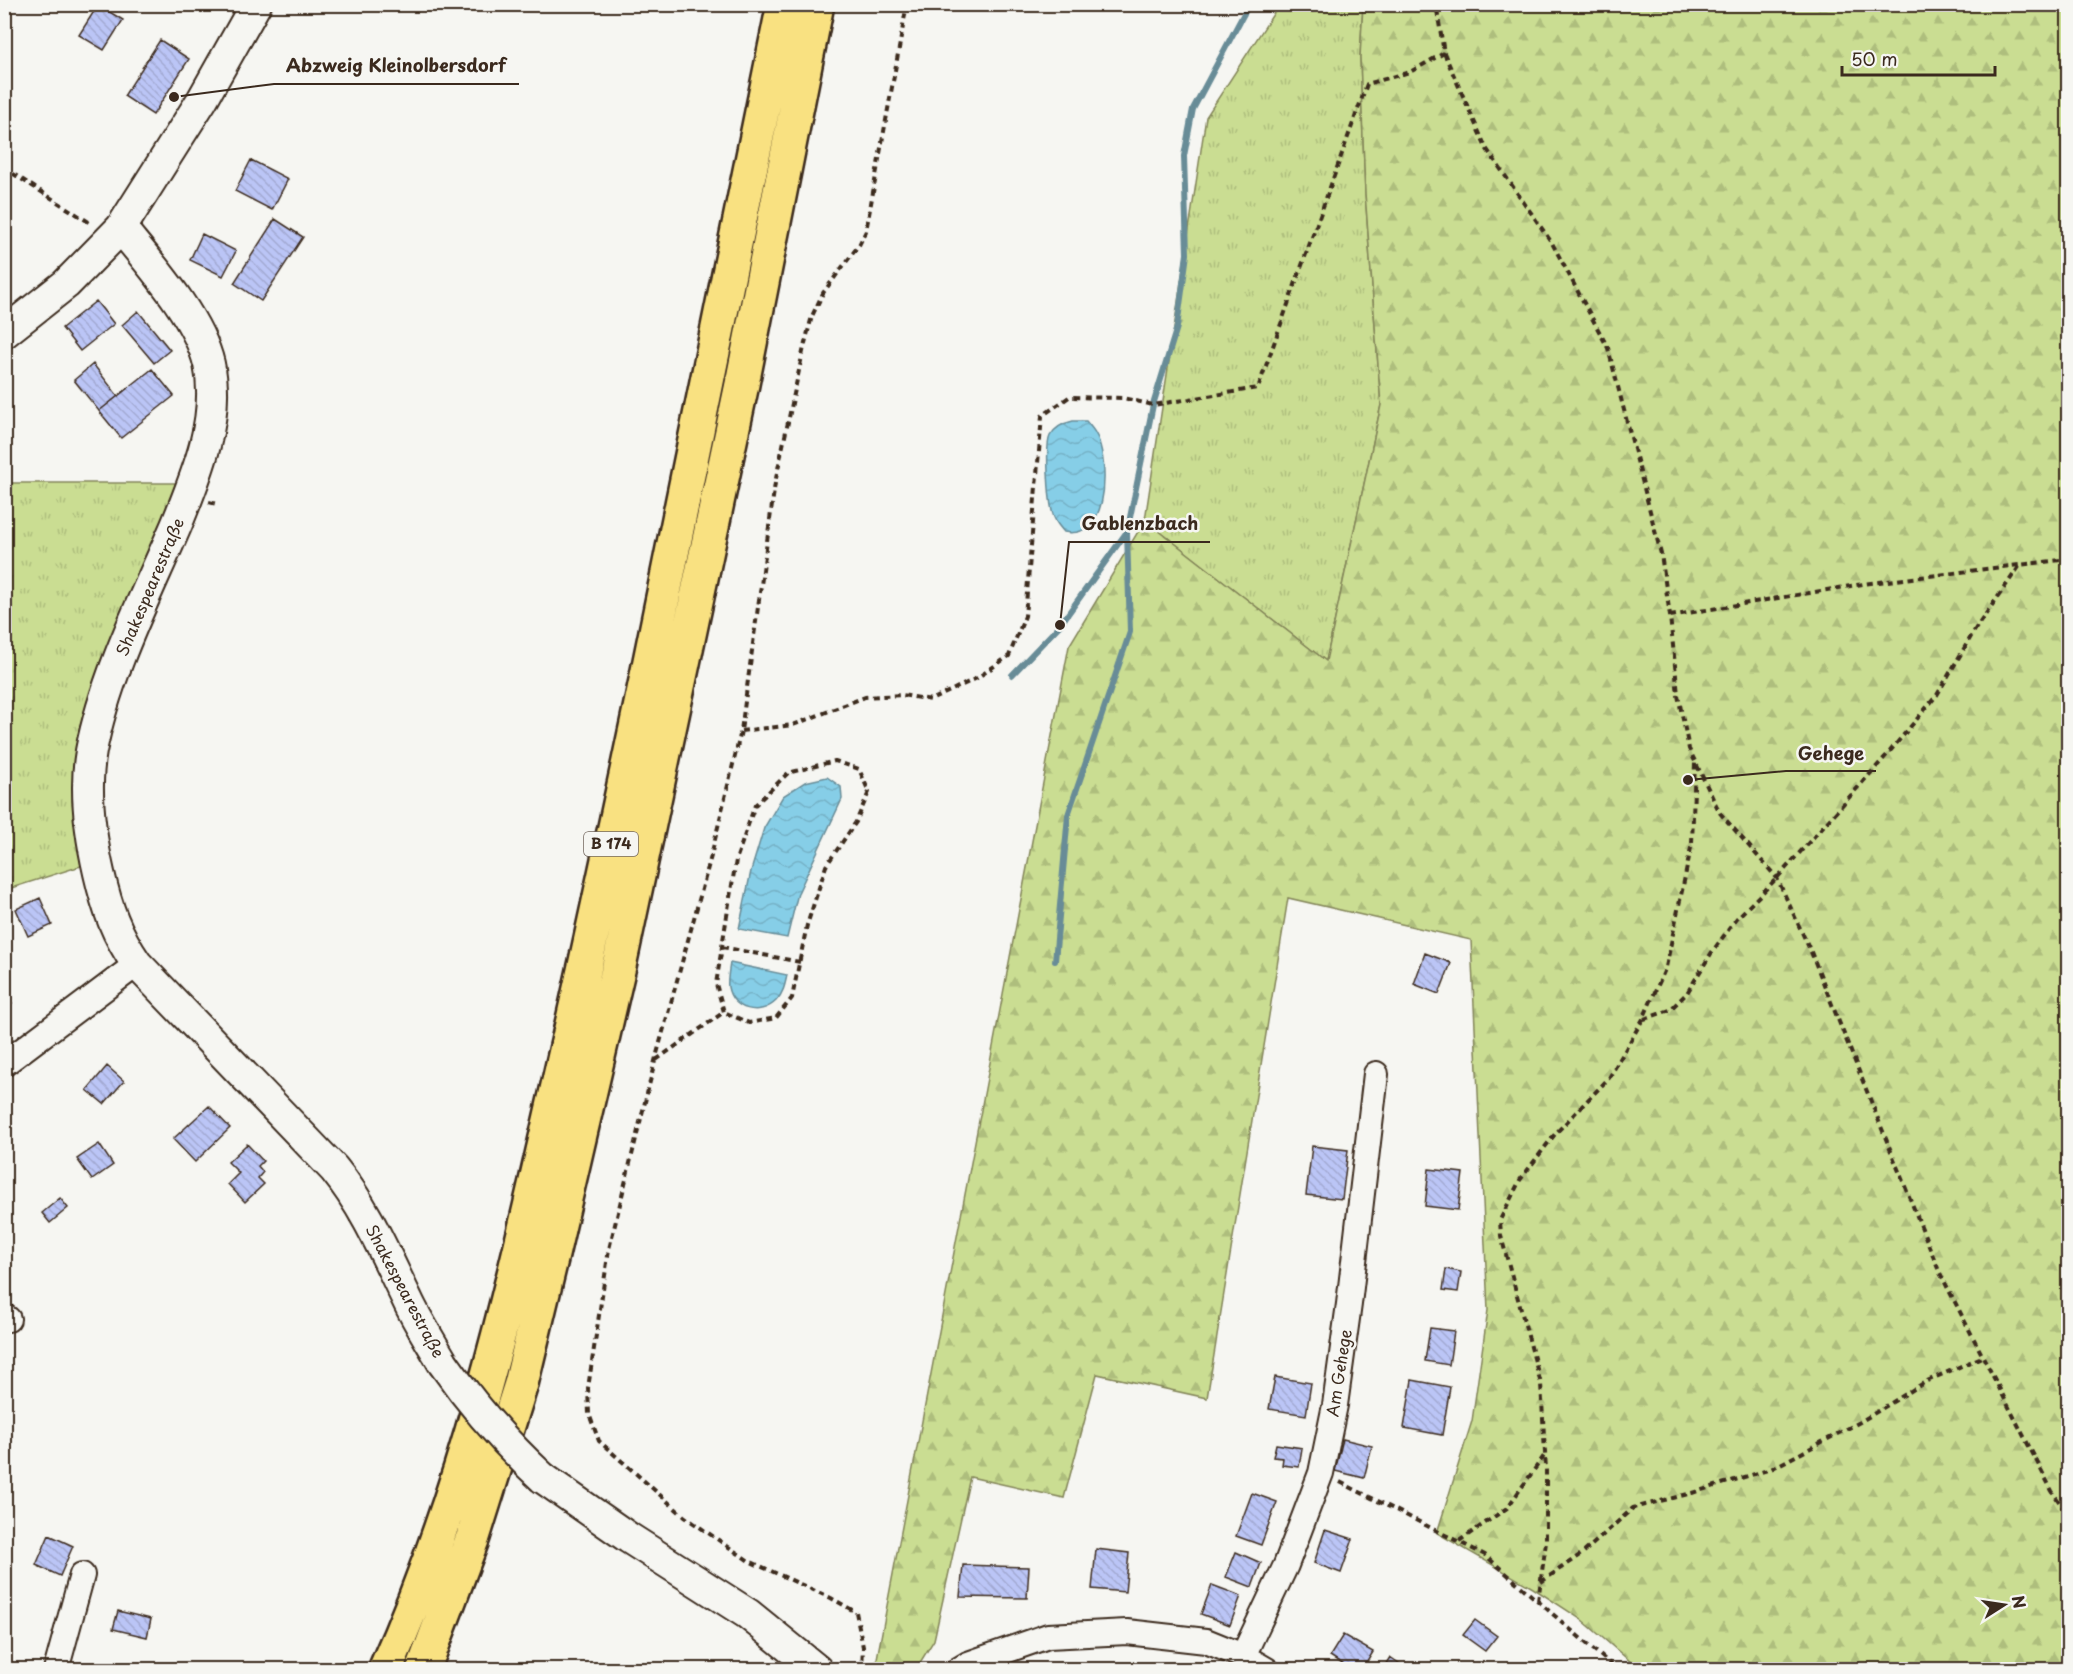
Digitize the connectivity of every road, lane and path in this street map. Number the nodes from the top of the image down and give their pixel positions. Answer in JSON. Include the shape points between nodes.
{"nodes":[{"id":1,"x":255,"y":4,"type":"edge"},
{"id":2,"x":783,"y":4,"type":"edge"},
{"id":3,"x":818,"y":4,"type":"edge"},
{"id":4,"x":907,"y":4,"type":"edge"},
{"id":5,"x":1436,"y":4,"type":"edge"},
{"id":6,"x":1444,"y":53,"type":"junction"},
{"id":7,"x":4,"y":168,"type":"edge"},
{"id":8,"x":116,"y":232,"type":"junction"},
{"id":9,"x":4,"y":333,"type":"edge"},
{"id":10,"x":2068,"y":559,"type":"edge"},
{"id":11,"x":2020,"y":564,"type":"junction"},
{"id":12,"x":1670,"y":616,"type":"junction"},
{"id":13,"x":741,"y":731,"type":"junction"},
{"id":14,"x":1695,"y":761,"type":"junction"},
{"id":15,"x":1777,"y":878,"type":"junction"},
{"id":16,"x":722,"y":948,"type":"junction"},
{"id":17,"x":800,"y":962,"type":"junction"},
{"id":18,"x":137,"y":964,"type":"junction"},
{"id":19,"x":724,"y":1012,"type":"junction"},
{"id":20,"x":1643,"y":1019,"type":"junction"},
{"id":21,"x":655,"y":1060,"type":"junction"},
{"id":22,"x":4,"y":1065,"type":"edge"},
{"id":23,"x":1376,"y":1074,"type":"dead end"},
{"id":24,"x":1984,"y":1356,"type":"junction"},
{"id":25,"x":1545,"y":1455,"type":"junction"},
{"id":26,"x":1321,"y":1473,"type":"junction"},
{"id":27,"x":2068,"y":1515,"type":"edge"},
{"id":28,"x":1460,"y":1541,"type":"junction"},
{"id":29,"x":82,"y":1575,"type":"dead end"},
{"id":30,"x":1540,"y":1582,"type":"junction"},
{"id":31,"x":1538,"y":1601,"type":"junction"},
{"id":32,"x":1243,"y":1656,"type":"junction"},
{"id":33,"x":56,"y":1670,"type":"edge"},
{"id":34,"x":385,"y":1670,"type":"edge"},
{"id":35,"x":423,"y":1670,"type":"edge"},
{"id":36,"x":818,"y":1670,"type":"edge"},
{"id":37,"x":862,"y":1670,"type":"edge"},
{"id":38,"x":958,"y":1670,"type":"edge"},
{"id":39,"x":1267,"y":1670,"type":"edge"},
{"id":40,"x":1617,"y":1670,"type":"edge"}],
"edges":[{"from":1,"to":8,"type":"street","via":[[202,100]]},
{"from":2,"to":34,"type":"highway","number":"B 174","via":[[713,363],[592,934],[501,1331],[454,1489],[408,1620]]},
{"from":3,"to":35,"type":"highway","number":"B 174","via":[[745,373],[619,966],[552,1255],[517,1395],[473,1537]]},
{"from":4,"to":13,"type":"path","via":[[866,231],[823,293],[804,347],[775,483]]},
{"from":5,"to":6,"type":"path"},
{"from":6,"to":12,"type":"path","via":[[1486,148],[1552,243],[1608,348],[1661,554]]},
{"from":6,"to":13,"type":"path","via":[[1410,72],[1368,84],[1258,388],[1153,405],[1123,398],[1069,397],[1042,416],[1025,616],[1009,656],[977,678],[932,700],[902,695],[865,697],[793,724]]},
{"from":7,"to":8,"type":"path"},
{"from":8,"to":9,"type":"street","via":[[66,284]]},
{"from":8,"to":18,"type":"street","name":"Shakespearestraße","via":[[157,273],[196,330],[212,385],[201,460],[113,678],[91,753],[93,850],[121,941]]},
{"from":10,"to":11,"type":"path"},
{"from":11,"to":12,"type":"path","via":[[1863,584]]},
{"from":11,"to":15,"type":"path","via":[[1937,695]]},
{"from":12,"to":14,"type":"path","via":[[1678,695]]},
{"from":13,"to":21,"type":"path"},
{"from":14,"to":15,"type":"path","via":[[1720,813]]},
{"from":14,"to":20,"type":"path","via":[[1692,843],[1681,904],[1666,967]]},
{"from":15,"to":20,"type":"path","via":[[1737,918],[1687,993],[1670,1010]]},
{"from":15,"to":24,"type":"path","via":[[1811,952],[1939,1271]]},
{"from":16,"to":17,"type":"path"},
{"from":16,"to":17,"type":"path","via":[[736,860],[755,805],[789,773],[835,761],[859,769],[868,792],[856,822],[826,866]]},
{"from":16,"to":19,"type":"path","via":[[716,984]]},
{"from":17,"to":19,"type":"path","via":[[792,998],[776,1018],[749,1023]]},
{"from":18,"to":22,"type":"street"},
{"from":18,"to":36,"type":"street","name":"Shakespearestraße","bridge":true,"via":[[348,1186],[443,1364],[511,1448],[543,1478],[748,1614]]},
{"from":19,"to":21,"type":"path"},
{"from":20,"to":25,"type":"path","via":[[1609,1077],[1555,1134],[1520,1179],[1500,1220],[1540,1384]]},
{"from":21,"to":37,"type":"path","via":[[609,1249],[588,1388],[589,1414],[599,1441],[685,1517],[749,1561],[856,1612],[863,1647]]},
{"from":23,"to":26,"type":"street","name":"Am Gehege","via":[[1349,1304]]},
{"from":24,"to":27,"type":"path"},
{"from":24,"to":30,"type":"path","via":[[1927,1381],[1771,1469],[1633,1508],[1584,1552]]},
{"from":25,"to":28,"type":"path","via":[[1507,1508]]},
{"from":25,"to":30,"type":"path","via":[[1546,1542]]},
{"from":26,"to":28,"type":"path"},
{"from":26,"to":32,"type":"street","name":"Am Gehege","via":[[1286,1565]]},
{"from":28,"to":31,"type":"path","via":[[1485,1555]]},
{"from":29,"to":33,"type":"street"},
{"from":30,"to":31,"type":"path"},
{"from":31,"to":40,"type":"path"},
{"from":32,"to":38,"type":"street","via":[[1206,1641],[1127,1632],[1048,1636]]},
{"from":32,"to":39,"type":"street"}]}
